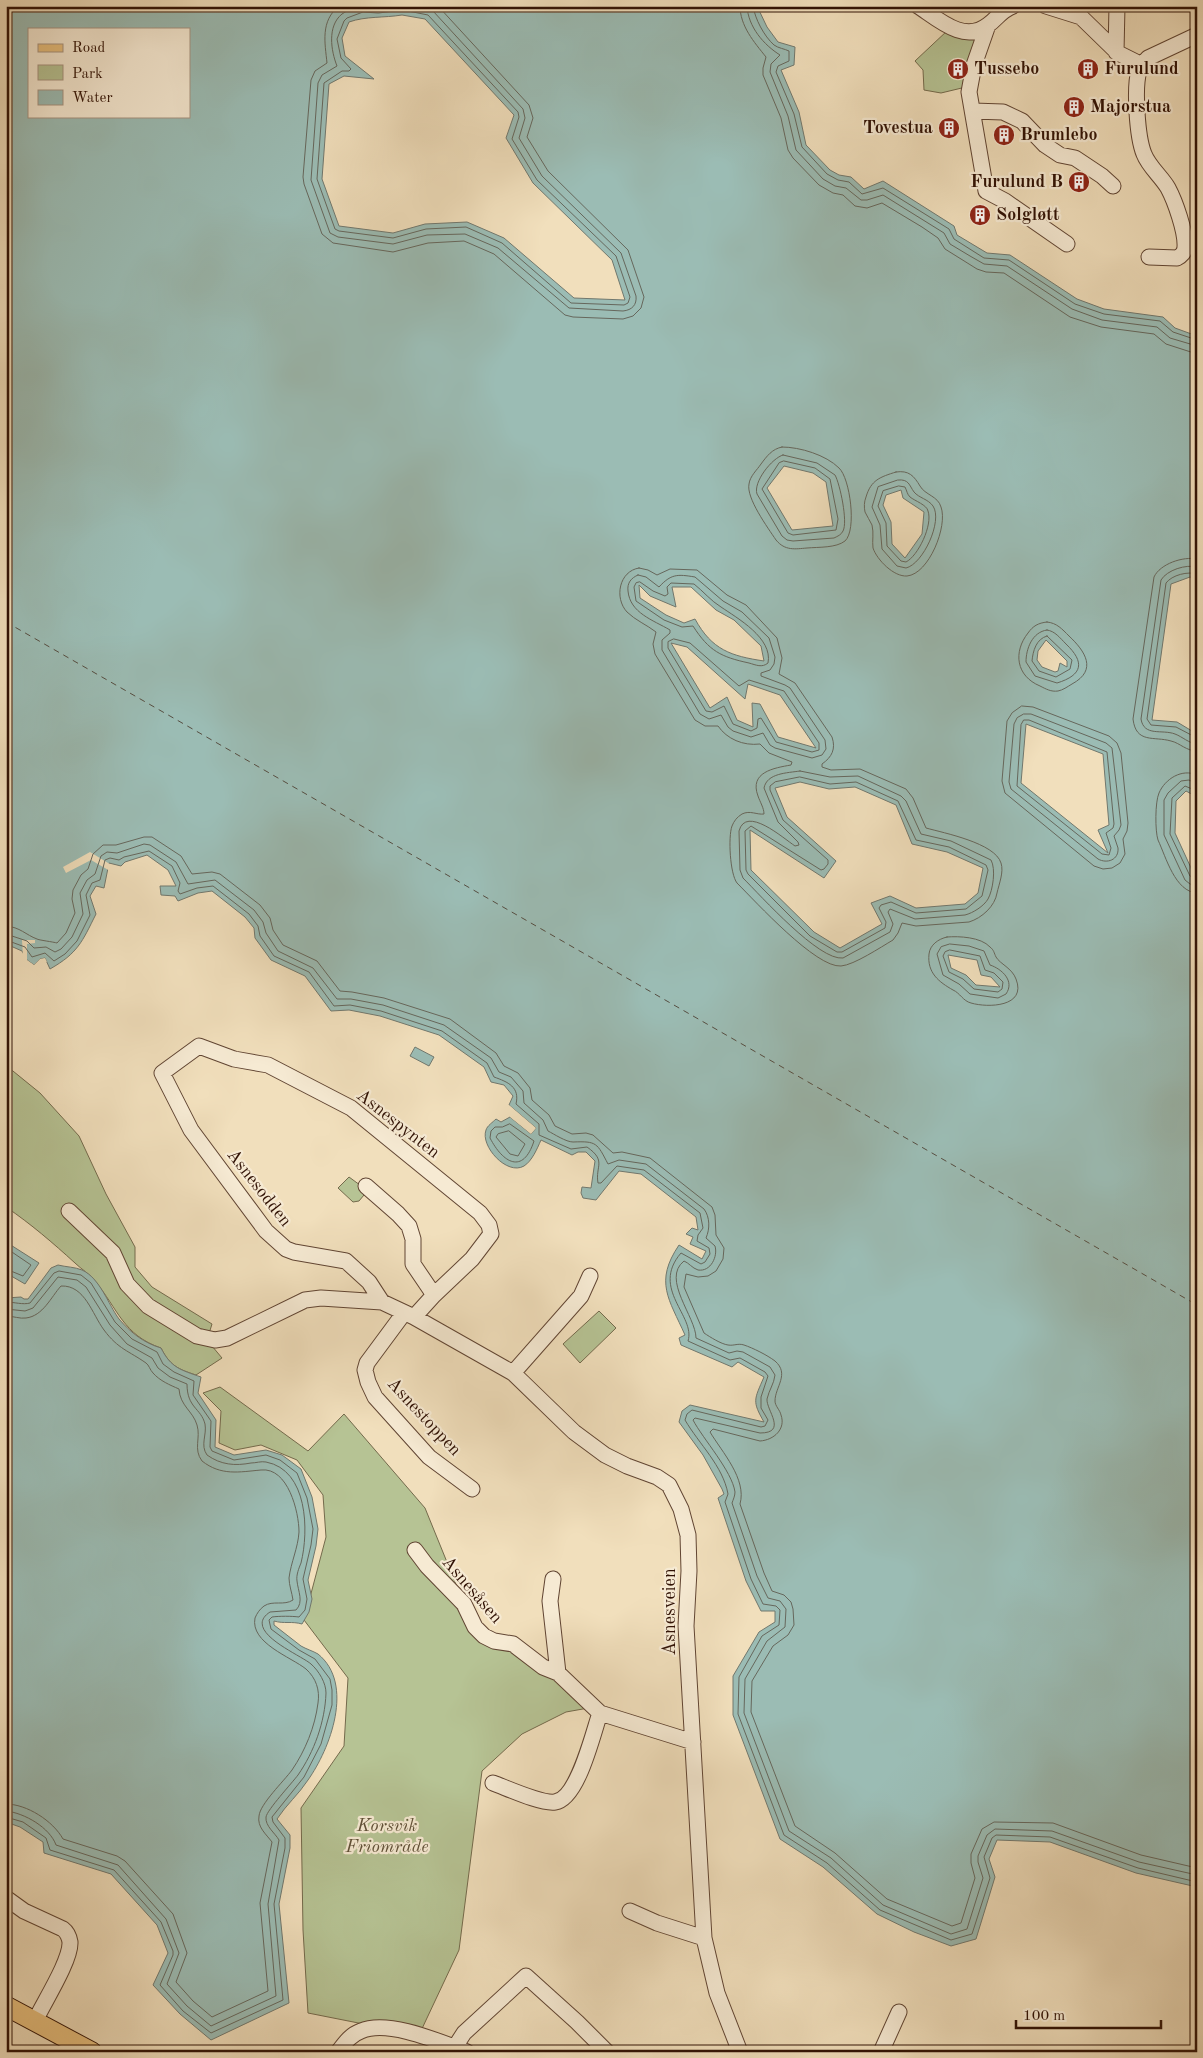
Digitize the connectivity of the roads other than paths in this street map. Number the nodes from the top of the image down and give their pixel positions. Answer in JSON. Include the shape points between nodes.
{"nodes":[{"id":1,"x":918,"y":6,"type":"edge"},
{"id":2,"x":1012,"y":6,"type":"edge"},
{"id":3,"x":1046,"y":6,"type":"edge"},
{"id":4,"x":1117,"y":6,"type":"edge"},
{"id":5,"x":1078,"y":11,"type":"edge"},
{"id":6,"x":992,"y":16,"type":"edge"},
{"id":7,"x":1197,"y":35,"type":"edge"},
{"id":8,"x":1116,"y":52,"type":"junction"},
{"id":9,"x":1142,"y":65,"type":"junction"},
{"id":10,"x":973,"y":111,"type":"junction"},
{"id":11,"x":1113,"y":186,"type":"dead end"},
{"id":12,"x":1067,"y":244,"type":"dead end"},
{"id":13,"x":1149,"y":257,"type":"dead end"},
{"id":14,"x":162,"y":1073,"type":"joint"},
{"id":15,"x":366,"y":1186,"type":"dead end"},
{"id":16,"x":68,"y":1210,"type":"dead end"},
{"id":17,"x":590,"y":1276,"type":"dead end"},
{"id":18,"x":434,"y":1295,"type":"junction"},
{"id":19,"x":382,"y":1302,"type":"junction"},
{"id":20,"x":409,"y":1315,"type":"junction"},
{"id":21,"x":513,"y":1373,"type":"junction"},
{"id":22,"x":472,"y":1489,"type":"dead end"},
{"id":23,"x":415,"y":1550,"type":"dead end"},
{"id":24,"x":553,"y":1579,"type":"dead end"},
{"id":25,"x":558,"y":1673,"type":"junction"},
{"id":26,"x":600,"y":1713,"type":"junction"},
{"id":27,"x":693,"y":1742,"type":"junction"},
{"id":28,"x":493,"y":1782,"type":"dead end"},
{"id":29,"x":6,"y":1898,"type":"edge"},
{"id":30,"x":630,"y":1911,"type":"dead end"},
{"id":31,"x":704,"y":1938,"type":"junction"},
{"id":32,"x":6,"y":2006,"type":"edge"},
{"id":33,"x":899,"y":2012,"type":"dead end"},
{"id":34,"x":35,"y":2020,"type":"junction"},
{"id":35,"x":461,"y":2050,"type":"edge"},
{"id":36,"x":92,"y":2052,"type":"edge"},
{"id":37,"x":338,"y":2052,"type":"edge"},
{"id":38,"x":607,"y":2052,"type":"edge"},
{"id":39,"x":740,"y":2052,"type":"edge"},
{"id":40,"x":881,"y":2052,"type":"edge"}],
"edges":[{"from":1,"to":6,"type":"street","via":[[959,31],[979,30]]},
{"from":2,"to":6,"type":"street"},
{"from":3,"to":5,"type":"street"},
{"from":4,"to":8,"type":"street"},
{"from":5,"to":8,"type":"street"},
{"from":6,"to":10,"type":"street","via":[[970,78]]},
{"from":7,"to":9,"type":"street","via":[[1155,53]]},
{"from":8,"to":9,"type":"street"},
{"from":9,"to":13,"type":"street","via":[[1137,91],[1141,144],[1173,199],[1186,246],[1177,258]]},
{"from":10,"to":11,"type":"street","via":[[1003,112],[1022,121],[1045,145],[1060,155],[1075,158]]},
{"from":10,"to":12,"type":"street","via":[[986,191]]},
{"from":14,"to":18,"type":"street","name":"Asnespynten","via":[[200,1046],[234,1059],[268,1066],[351,1108],[480,1213],[491,1234],[472,1259]]},
{"from":14,"to":19,"type":"street","name":"Asnesodden","via":[[191,1130],[266,1231],[286,1249],[346,1262],[369,1282]]},
{"from":15,"to":18,"type":"street","via":[[409,1226],[413,1239],[413,1264]]},
{"from":16,"to":19,"type":"street","name":"Asnesveien","via":[[112,1253],[127,1284],[139,1298],[160,1314],[207,1340],[227,1338],[305,1300]]},
{"from":17,"to":21,"type":"street","via":[[581,1296]]},
{"from":18,"to":20,"type":"street","name":"Asnespynten"},
{"from":19,"to":20,"type":"street","name":"Asnesveien"},
{"from":20,"to":21,"type":"street","name":"Asnesveien"},
{"from":20,"to":22,"type":"street","name":"Asnestoppen","via":[[367,1363],[368,1382],[375,1397],[429,1456]]},
{"from":21,"to":27,"type":"street","name":"Asnesveien","via":[[591,1445],[627,1466],[657,1477],[675,1495],[688,1535],[686,1626]]},
{"from":23,"to":25,"type":"street","name":"Asnesåsen","via":[[464,1604],[475,1627],[484,1636],[508,1642]]},
{"from":24,"to":25,"type":"street","via":[[550,1601]]},
{"from":25,"to":26,"type":"street","name":"Asnesåsen"},
{"from":26,"to":27,"type":"street","name":"Asnesåsen"},
{"from":26,"to":28,"type":"street","via":[[577,1780],[563,1799],[546,1802]]},
{"from":27,"to":31,"type":"street","name":"Asnesveien"},
{"from":29,"to":34,"type":"street","via":[[24,1912],[63,1929],[70,1940],[61,1970]]},
{"from":30,"to":31,"type":"street"},
{"from":31,"to":39,"type":"street","name":"Asnesveien","via":[[717,1993]]},
{"from":32,"to":34,"type":"main road"},
{"from":33,"to":40,"type":"street"},
{"from":34,"to":36,"type":"main road"},
{"from":35,"to":37,"type":"street","via":[[416,2034],[372,2027],[351,2036]]},
{"from":35,"to":38,"type":"street","via":[[464,2032],[526,1976]]}]}
